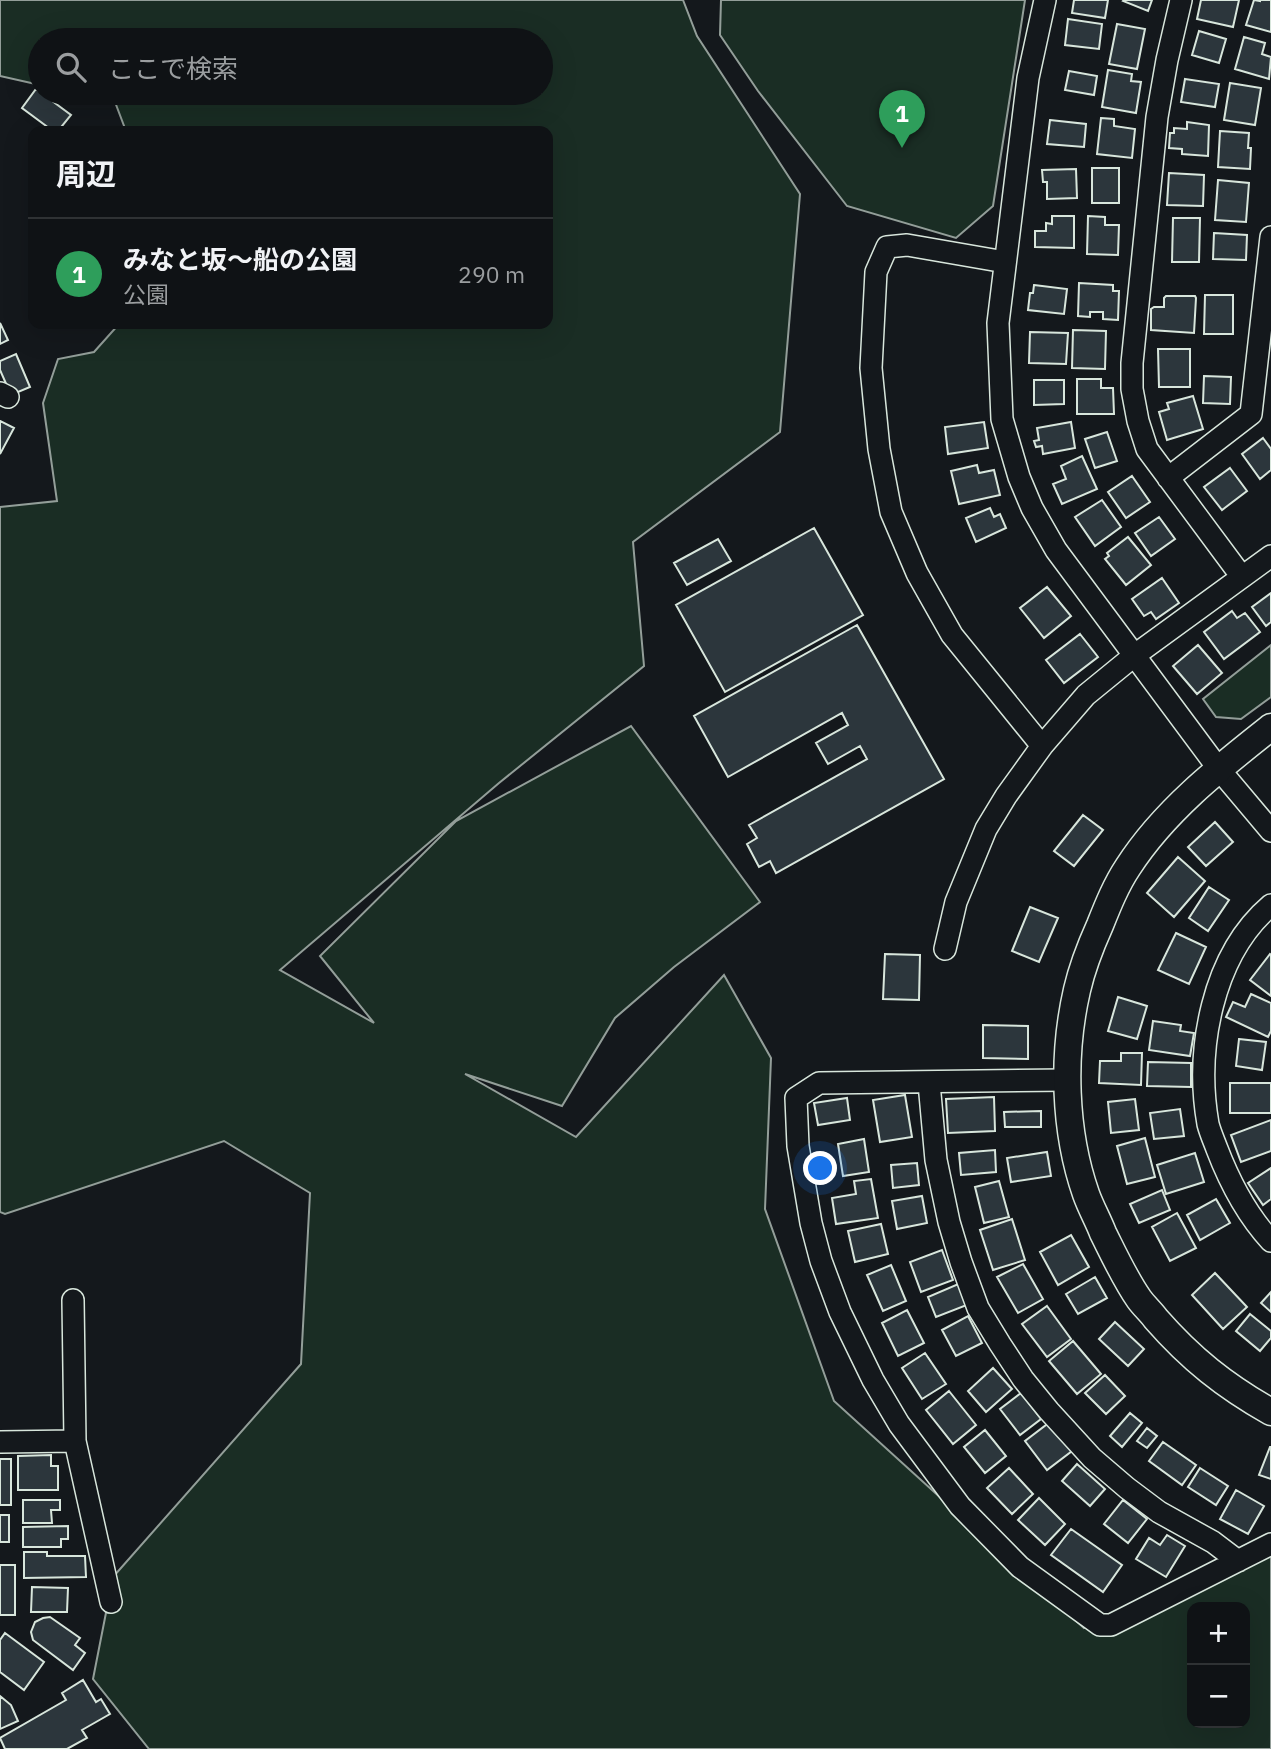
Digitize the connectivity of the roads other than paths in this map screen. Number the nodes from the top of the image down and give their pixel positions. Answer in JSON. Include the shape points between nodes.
{"nodes":[{"id":1,"x":1045,"y":0,"type":"edge"},
{"id":2,"x":1181,"y":0,"type":"edge"},
{"id":3,"x":1271,"y":237,"type":"edge"},
{"id":4,"x":1004,"y":262,"type":"junction"},
{"id":5,"x":1168,"y":478,"type":"junction"},
{"id":6,"x":1271,"y":556,"type":"edge"},
{"id":7,"x":1242,"y":577,"type":"junction"},
{"id":8,"x":1135,"y":655,"type":"junction"},
{"id":9,"x":1271,"y":727,"type":"edge"},
{"id":10,"x":1042,"y":746,"type":"junction"},
{"id":11,"x":1218,"y":768,"type":"junction"},
{"id":12,"x":1271,"y":831,"type":"edge"},
{"id":13,"x":1271,"y":905,"type":"edge"},
{"id":14,"x":945,"y":949,"type":"dead end"},
{"id":15,"x":1067,"y":1080,"type":"junction"},
{"id":16,"x":929,"y":1083,"type":"junction"},
{"id":17,"x":1271,"y":1241,"type":"edge"},
{"id":18,"x":73,"y":1300,"type":"dead end"},
{"id":19,"x":1271,"y":1412,"type":"edge"},
{"id":20,"x":75,"y":1441,"type":"junction"},
{"id":21,"x":0,"y":1442,"type":"edge"},
{"id":22,"x":1271,"y":1544,"type":"edge"},
{"id":23,"x":1238,"y":1561,"type":"junction"},
{"id":24,"x":111,"y":1602,"type":"dead end"}],
"edges":[{"from":1,"to":4,"type":"street","via":[[1028,78]]},
{"from":2,"to":5,"type":"street","via":[[1157,117],[1132,363],[1138,421],[1147,449]]},
{"from":3,"to":5,"type":"street","via":[[1251,414]]},
{"from":4,"to":8,"type":"street","via":[[998,323],[1002,419],[1019,477],[1056,550]]},
{"from":4,"to":10,"type":"street","via":[[907,244],[887,247],[876,272],[871,369],[891,512],[917,573],[952,635]]},
{"from":5,"to":7,"type":"street"},
{"from":6,"to":7,"type":"street"},
{"from":7,"to":8,"type":"street"},
{"from":8,"to":10,"type":"street","via":[[1086,695]]},
{"from":8,"to":11,"type":"street"},
{"from":9,"to":11,"type":"street"},
{"from":10,"to":14,"type":"street","via":[[986,829],[956,902]]},
{"from":11,"to":12,"type":"street"},
{"from":11,"to":15,"type":"street","via":[[1148,839],[1111,899],[1077,988]]},
{"from":13,"to":17,"type":"street","via":[[1242,935],[1216,992],[1205,1066],[1209,1126],[1221,1160],[1255,1224]]},
{"from":15,"to":16,"type":"street"},
{"from":15,"to":19,"type":"street","via":[[1079,1171],[1111,1250],[1139,1299],[1207,1370]]},
{"from":16,"to":23,"type":"street","via":[[936,1160],[949,1222],[978,1308],[1000,1344],[1023,1379],[1093,1458],[1159,1512]]},
{"from":16,"to":23,"type":"street","via":[[820,1083],[796,1098],[798,1146],[821,1261],[840,1312],[899,1424],[960,1506],[1020,1567],[1100,1625],[1111,1626]]},
{"from":18,"to":20,"type":"street"},
{"from":20,"to":21,"type":"street"},
{"from":20,"to":24,"type":"street"},
{"from":22,"to":23,"type":"street"}]}
